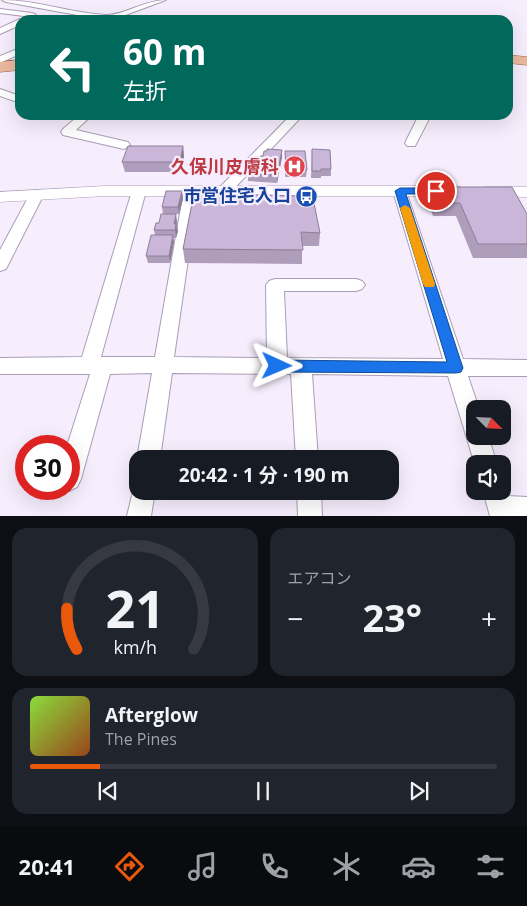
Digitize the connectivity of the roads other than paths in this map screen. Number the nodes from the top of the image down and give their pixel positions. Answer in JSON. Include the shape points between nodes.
{"nodes":[{"id":1,"x":6,"y":0,"type":"edge"},
{"id":2,"x":162,"y":0,"type":"edge"},
{"id":3,"x":0,"y":11,"type":"edge"},
{"id":4,"x":30,"y":15,"type":"edge"},
{"id":5,"x":91,"y":15,"type":"edge"},
{"id":6,"x":117,"y":15,"type":"edge"},
{"id":7,"x":15,"y":24,"type":"edge"},
{"id":8,"x":0,"y":31,"type":"edge"},
{"id":9,"x":15,"y":53,"type":"edge"},
{"id":10,"x":0,"y":60,"type":"edge"},
{"id":11,"x":513,"y":60,"type":"edge"},
{"id":12,"x":527,"y":61,"type":"edge"},
{"id":13,"x":15,"y":66,"type":"edge"},
{"id":14,"x":0,"y":67,"type":"edge"},
{"id":15,"x":0,"y":92,"type":"edge"},
{"id":16,"x":15,"y":98,"type":"edge"},
{"id":17,"x":80,"y":120,"type":"edge"},
{"id":18,"x":292,"y":120,"type":"edge"},
{"id":19,"x":422,"y":120,"type":"edge"},
{"id":20,"x":411,"y":143,"type":"dead end"},
{"id":21,"x":124,"y":145,"type":"dead end"},
{"id":22,"x":191,"y":190,"type":"junction"},
{"id":23,"x":139,"y":191,"type":"junction"},
{"id":24,"x":224,"y":191,"type":"junction"},
{"id":25,"x":400,"y":191,"type":"junction"},
{"id":26,"x":527,"y":192,"type":"edge"},
{"id":27,"x":37,"y":194,"type":"junction"},
{"id":28,"x":0,"y":197,"type":"edge"},
{"id":29,"x":0,"y":265,"type":"edge"},
{"id":30,"x":356,"y":285,"type":"dead end"},
{"id":31,"x":164,"y":365,"type":"junction"},
{"id":32,"x":0,"y":366,"type":"edge"},
{"id":33,"x":96,"y":366,"type":"junction"},
{"id":34,"x":277,"y":366,"type":"junction"},
{"id":35,"x":301,"y":366,"type":"junction"},
{"id":36,"x":456,"y":368,"type":"junction"},
{"id":37,"x":527,"y":368,"type":"edge"},
{"id":38,"x":466,"y":400,"type":"edge"},
{"id":39,"x":80,"y":435,"type":"edge"},
{"id":40,"x":150,"y":450,"type":"edge"},
{"id":41,"x":306,"y":450,"type":"edge"},
{"id":42,"x":142,"y":500,"type":"edge"},
{"id":43,"x":309,"y":500,"type":"edge"},
{"id":44,"x":499,"y":505,"type":"edge"},
{"id":45,"x":527,"y":509,"type":"edge"},
{"id":46,"x":139,"y":516,"type":"edge"},
{"id":47,"x":310,"y":516,"type":"edge"}],
"edges":[{"from":1,"to":5,"type":"street"},
{"from":2,"to":6,"type":"street"},
{"from":3,"to":4,"type":"street"},
{"from":7,"to":8,"type":"street"},
{"from":9,"to":10,"type":"street"},
{"from":11,"to":12,"type":"main road"},
{"from":13,"to":14,"type":"main road"},
{"from":15,"to":16,"type":"street"},
{"from":17,"to":21,"type":"street","via":[[67,132]]},
{"from":18,"to":24,"type":"street"},
{"from":19,"to":20,"type":"street"},
{"from":22,"to":23,"type":"street"},
{"from":22,"to":24,"type":"street"},
{"from":22,"to":31,"type":"street"},
{"from":23,"to":27,"type":"street"},
{"from":23,"to":33,"type":"street"},
{"from":24,"to":25,"type":"street"},
{"from":25,"to":26,"type":"street"},
{"from":25,"to":36,"type":"street"},
{"from":27,"to":28,"type":"street"},
{"from":27,"to":29,"type":"street"},
{"from":30,"to":34,"type":"street","via":[[274,285]]},
{"from":31,"to":33,"type":"street"},
{"from":31,"to":34,"type":"street"},
{"from":31,"to":40,"type":"street"},
{"from":32,"to":33,"type":"street"},
{"from":33,"to":39,"type":"street"},
{"from":34,"to":35,"type":"street"},
{"from":35,"to":36,"type":"street"},
{"from":35,"to":41,"type":"street"},
{"from":36,"to":37,"type":"street"},
{"from":36,"to":38,"type":"street"},
{"from":42,"to":46,"type":"street"},
{"from":43,"to":47,"type":"street"},
{"from":44,"to":45,"type":"street"}]}
